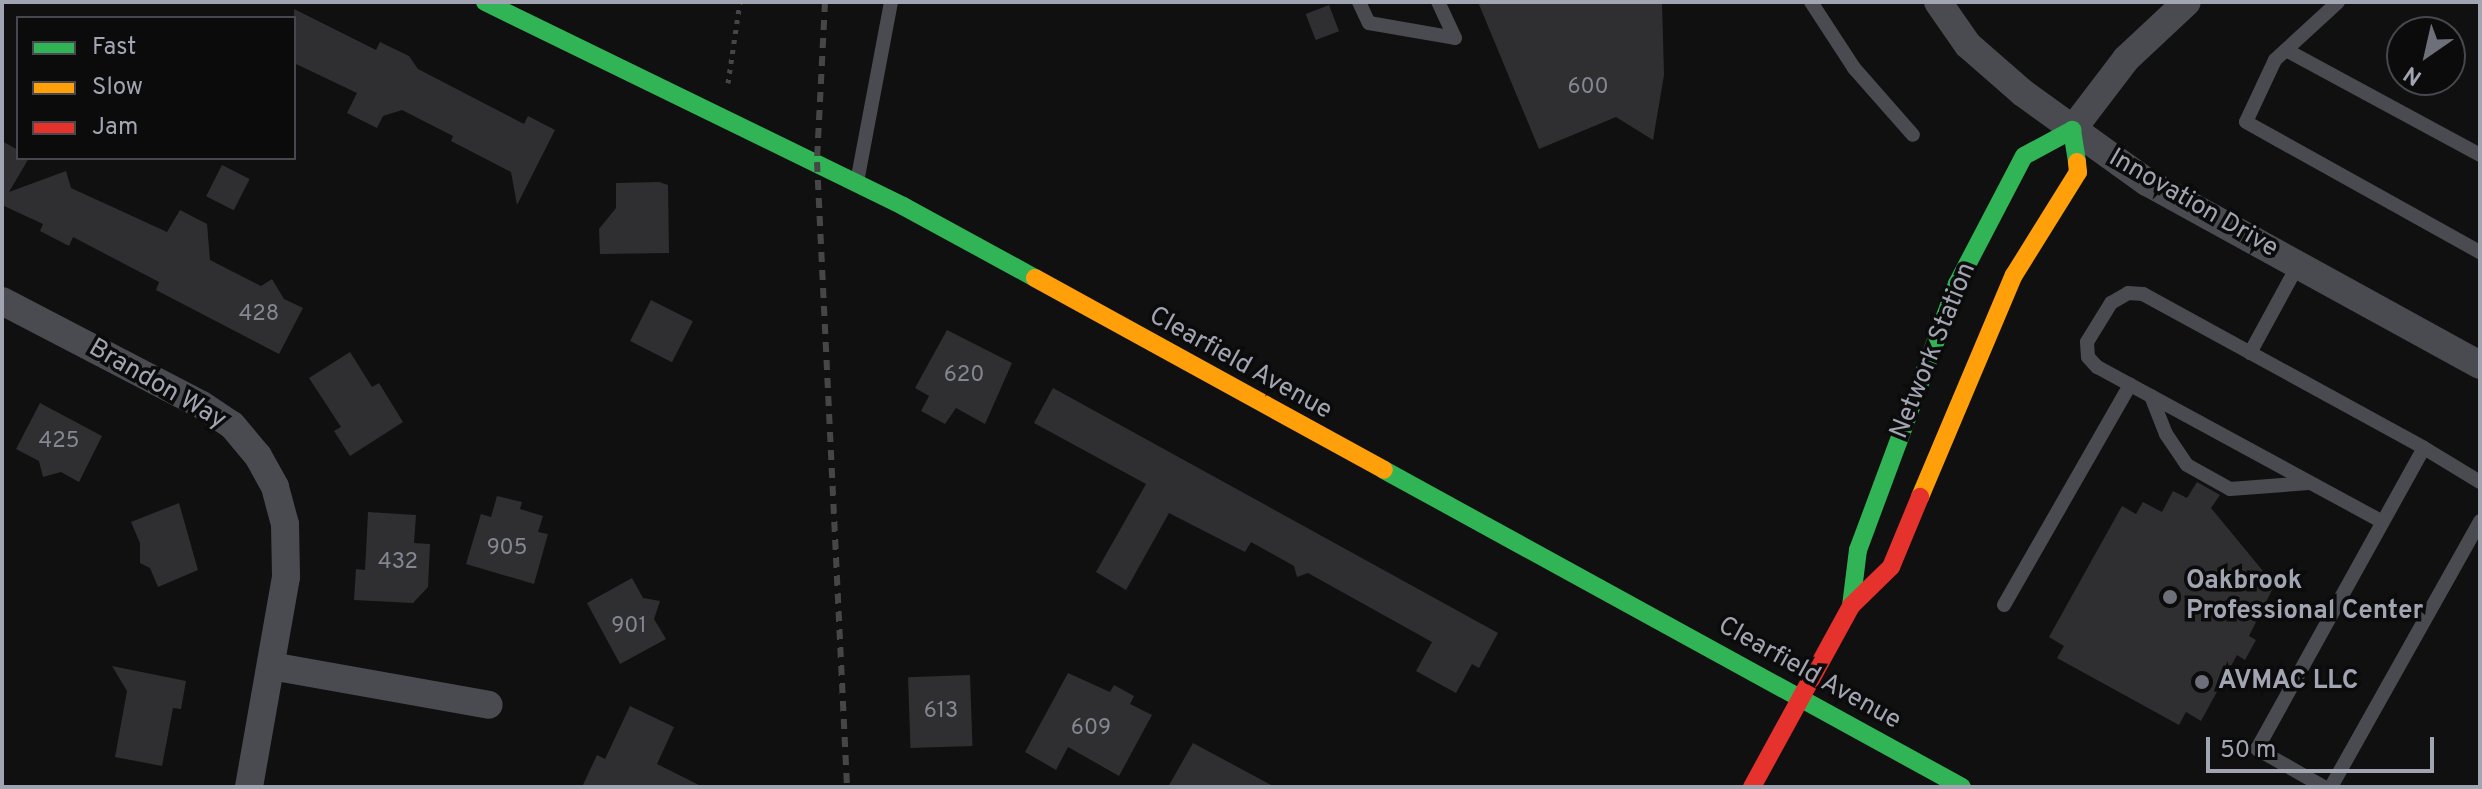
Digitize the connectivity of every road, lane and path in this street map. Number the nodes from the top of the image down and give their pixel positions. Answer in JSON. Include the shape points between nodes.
{"nodes":[{"id":1,"x":485,"y":2,"type":"edge"},
{"id":2,"x":740,"y":2,"type":"edge"},
{"id":3,"x":891,"y":2,"type":"edge"},
{"id":4,"x":1359,"y":2,"type":"edge"},
{"id":5,"x":1438,"y":2,"type":"edge"},
{"id":6,"x":1811,"y":2,"type":"edge"},
{"id":7,"x":1938,"y":2,"type":"edge"},
{"id":8,"x":2187,"y":2,"type":"edge"},
{"id":9,"x":2338,"y":2,"type":"edge"},
{"id":10,"x":2286,"y":50,"type":"junction"},
{"id":11,"x":721,"y":116,"type":"junction"},
{"id":12,"x":2072,"y":130,"type":"junction"},
{"id":13,"x":1913,"y":135,"type":"dead end"},
{"id":14,"x":2480,"y":155,"type":"edge"},
{"id":15,"x":856,"y":182,"type":"junction"},
{"id":16,"x":2480,"y":252,"type":"edge"},
{"id":17,"x":2298,"y":265,"type":"junction"},
{"id":18,"x":2,"y":301,"type":"edge"},
{"id":19,"x":2250,"y":353,"type":"junction"},
{"id":20,"x":2480,"y":365,"type":"edge"},
{"id":21,"x":2130,"y":385,"type":"junction"},
{"id":22,"x":2151,"y":396,"type":"junction"},
{"id":23,"x":2424,"y":448,"type":"junction"},
{"id":24,"x":2480,"y":482,"type":"edge"},
{"id":25,"x":2310,"y":483,"type":"junction"},
{"id":26,"x":2381,"y":521,"type":"junction"},
{"id":27,"x":2480,"y":521,"type":"edge"},
{"id":28,"x":2004,"y":605,"type":"dead end"},
{"id":29,"x":1851,"y":606,"type":"junction"},
{"id":30,"x":271,"y":666,"type":"junction"},
{"id":31,"x":1804,"y":700,"type":"junction"},
{"id":32,"x":489,"y":705,"type":"dead end"},
{"id":33,"x":249,"y":787,"type":"edge"},
{"id":34,"x":1752,"y":787,"type":"edge"},
{"id":35,"x":1962,"y":787,"type":"edge"},
{"id":36,"x":2324,"y":787,"type":"edge"},
{"id":37,"x":2331,"y":787,"type":"edge"}],
"edges":[{"from":1,"to":11,"type":"street","name":"Clearfield Avenue"},
{"from":2,"to":11,"type":"path"},
{"from":3,"to":15,"type":"lane"},
{"from":4,"to":5,"type":"lane","via":[[1369,23],[1455,38]]},
{"from":6,"to":13,"type":"lane","via":[[1854,68]]},
{"from":7,"to":12,"type":"street","name":"Innovation Drive","via":[[1968,45]]},
{"from":8,"to":12,"type":"street","name":"Network Station","via":[[2126,59]]},
{"from":9,"to":10,"type":"lane"},
{"from":10,"to":14,"type":"lane"},
{"from":10,"to":16,"type":"lane","via":[[2275,60],[2246,122]]},
{"from":11,"to":15,"type":"street","name":"Clearfield Avenue"},
{"from":12,"to":17,"type":"street","name":"Innovation Drive","via":[[2147,182]]},
{"from":12,"to":29,"type":"street","name":"Network Station","via":[[2078,172],[2014,275],[1891,567]]},
{"from":12,"to":29,"type":"street","name":"Network Station","via":[[2024,156],[1957,284],[1858,550]]},
{"from":15,"to":31,"type":"street","name":"Clearfield Avenue"},
{"from":17,"to":19,"type":"lane"},
{"from":17,"to":20,"type":"street","name":"Innovation Drive"},
{"from":18,"to":30,"type":"street","name":"Brandon Way","via":[[202,405],[232,425],[258,456],[275,487],[288,558]]},
{"from":19,"to":21,"type":"lane","via":[[2143,294],[2128,293],[2111,303],[2087,342],[2088,357],[2097,367]]},
{"from":19,"to":23,"type":"lane"},
{"from":21,"to":22,"type":"lane"},
{"from":21,"to":28,"type":"lane"},
{"from":22,"to":25,"type":"lane"},
{"from":22,"to":25,"type":"lane","via":[[2166,434],[2187,465],[2230,489]]},
{"from":23,"to":24,"type":"lane"},
{"from":23,"to":26,"type":"lane"},
{"from":25,"to":26,"type":"lane"},
{"from":26,"to":36,"type":"lane","via":[[2257,749]]},
{"from":27,"to":37,"type":"lane"},
{"from":29,"to":31,"type":"street","name":"Network Station"},
{"from":30,"to":32,"type":"street"},
{"from":30,"to":33,"type":"street","name":"Brandon Way"},
{"from":31,"to":34,"type":"street","name":"Network Station"},
{"from":31,"to":35,"type":"street","name":"Clearfield Avenue"}]}
